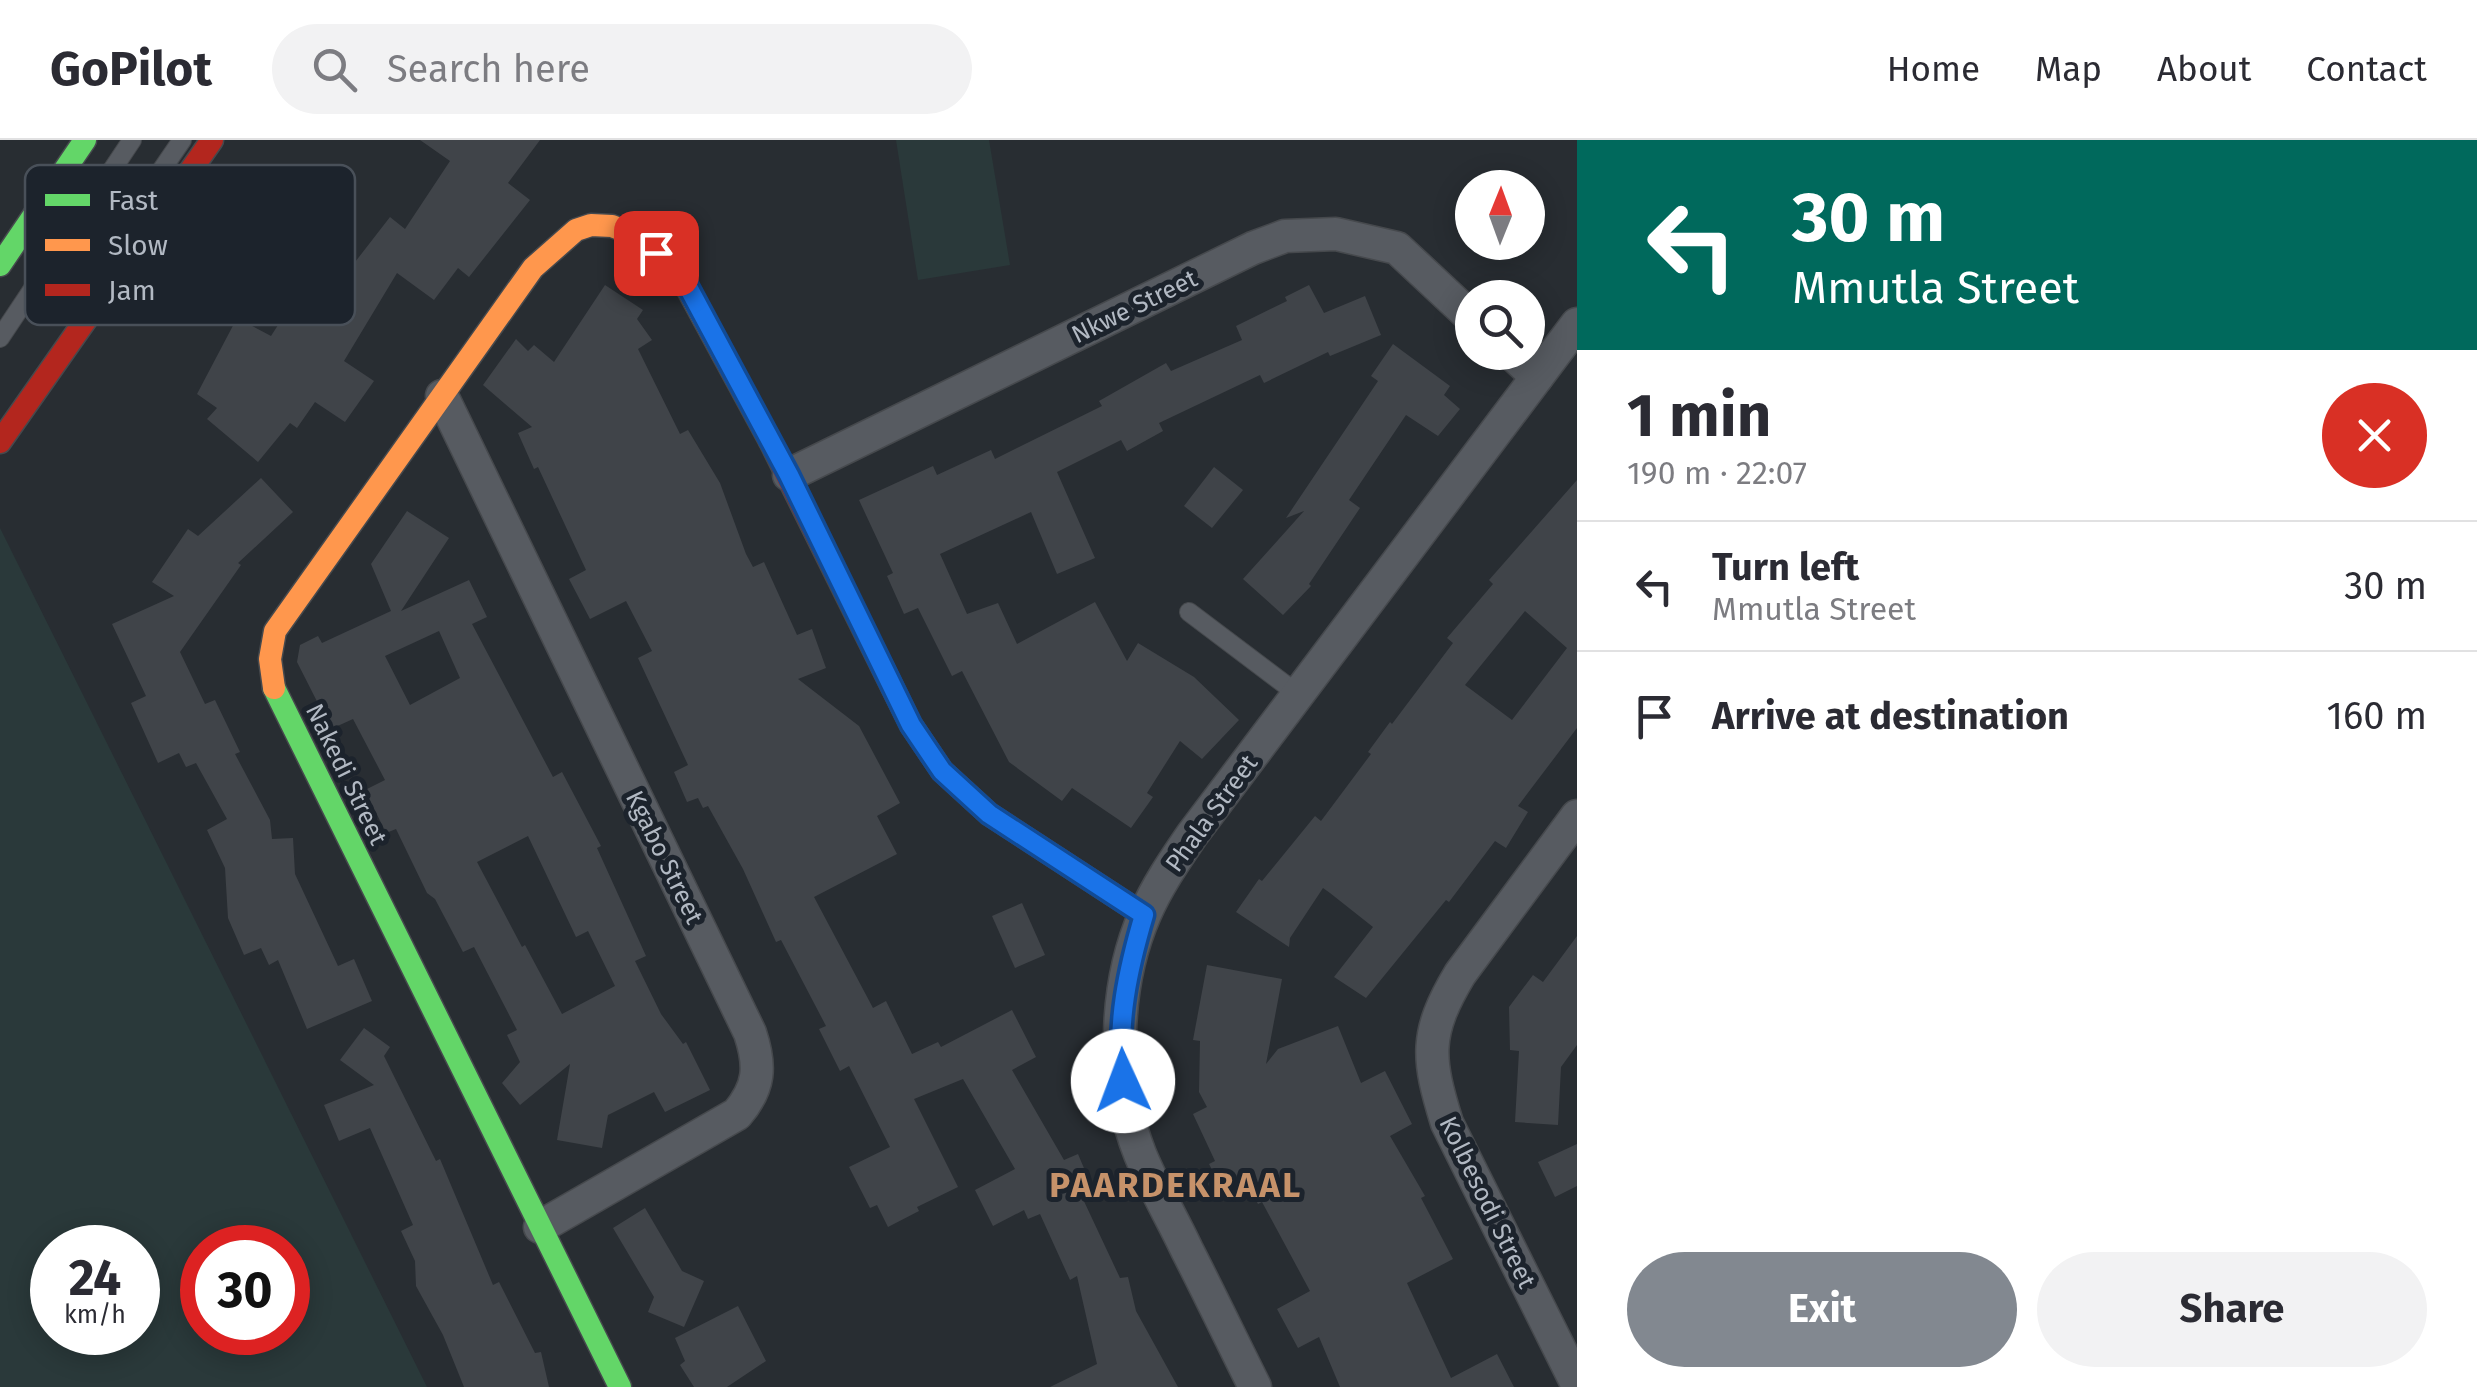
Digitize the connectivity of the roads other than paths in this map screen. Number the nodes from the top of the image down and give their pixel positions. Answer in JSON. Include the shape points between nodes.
{"nodes":[{"id":1,"x":85,"y":140,"type":"edge"},
{"id":2,"x":132,"y":140,"type":"edge"},
{"id":3,"x":182,"y":140,"type":"edge"},
{"id":4,"x":212,"y":140,"type":"edge"},
{"id":5,"x":68,"y":165,"type":"edge"},
{"id":6,"x":115,"y":165,"type":"edge"},
{"id":7,"x":165,"y":165,"type":"edge"},
{"id":8,"x":194,"y":165,"type":"edge"},
{"id":9,"x":25,"y":229,"type":"edge"},
{"id":10,"x":0,"y":266,"type":"edge"},
{"id":11,"x":25,"y":300,"type":"edge"},
{"id":12,"x":1455,"y":302,"type":"edge"},
{"id":13,"x":1577,"y":324,"type":"edge"},
{"id":14,"x":82,"y":325,"type":"edge"},
{"id":15,"x":0,"y":338,"type":"edge"},
{"id":16,"x":1529,"y":370,"type":"edge"},
{"id":17,"x":1537,"y":378,"type":"junction"},
{"id":18,"x":442,"y":396,"type":"junction"},
{"id":19,"x":0,"y":442,"type":"edge"},
{"id":20,"x":789,"y":475,"type":"junction"},
{"id":21,"x":1189,"y":612,"type":"dead end"},
{"id":22,"x":1299,"y":695,"type":"junction"},
{"id":23,"x":1577,"y":816,"type":"edge"},
{"id":24,"x":1144,"y":915,"type":"junction"},
{"id":25,"x":540,"y":1226,"type":"junction"},
{"id":26,"x":1577,"y":1384,"type":"edge"},
{"id":27,"x":620,"y":1387,"type":"edge"},
{"id":28,"x":1255,"y":1387,"type":"edge"}],
"edges":[{"from":1,"to":5,"type":"street"},
{"from":2,"to":6,"type":"lane"},
{"from":3,"to":7,"type":"lane"},
{"from":4,"to":8,"type":"street"},
{"from":9,"to":10,"type":"street"},
{"from":11,"to":15,"type":"lane"},
{"from":12,"to":20,"type":"street","name":"Nkwe Street","via":[[1398,248],[1336,234],[1285,236]]},
{"from":13,"to":17,"type":"street","name":"Phala Street"},
{"from":14,"to":19,"type":"street"},
{"from":16,"to":17,"type":"street"},
{"from":17,"to":22,"type":"street","name":"Phala Street"},
{"from":18,"to":20,"type":"street","name":"Nakedi Street","via":[[533,268],[576,230],[612,226],[680,272]]},
{"from":18,"to":25,"type":"street","name":"Nakedi Street","via":[[275,631],[269,670]]},
{"from":18,"to":25,"type":"street","name":"Kgabo Street","via":[[758,1056],[755,1087],[737,1114]]},
{"from":20,"to":24,"type":"street","via":[[911,725],[942,771],[989,814]]},
{"from":21,"to":22,"type":"lane"},
{"from":22,"to":24,"type":"street","name":"Phala Street","via":[[1192,835]]},
{"from":23,"to":26,"type":"street","name":"Kolbesodi Street","via":[[1460,974],[1443,1002],[1429,1050],[1447,1123]]},
{"from":24,"to":28,"type":"street","name":"Phala Street","via":[[1122,1009],[1126,1105],[1140,1152]]},
{"from":25,"to":27,"type":"street","name":"Nakedi Street"}]}
